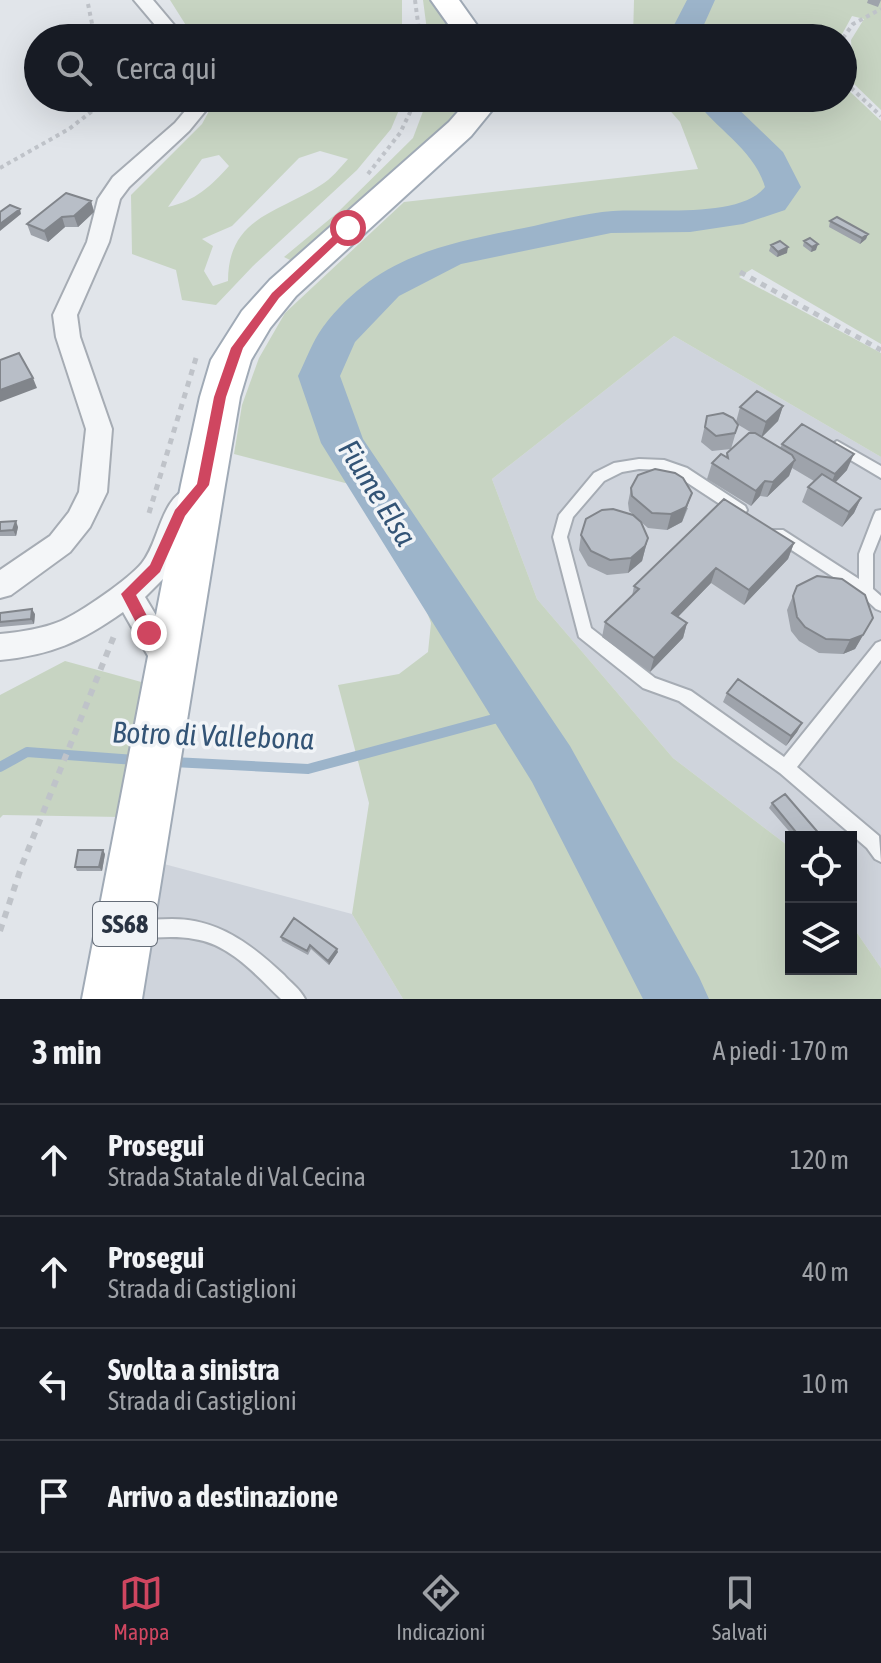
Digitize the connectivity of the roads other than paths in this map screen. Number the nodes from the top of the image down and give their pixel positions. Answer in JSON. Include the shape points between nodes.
{"nodes":[{"id":1,"x":143,"y":0,"type":"edge"},
{"id":2,"x":445,"y":0,"type":"edge"},
{"id":3,"x":164,"y":24,"type":"edge"},
{"id":4,"x":462,"y":24,"type":"edge"},
{"id":5,"x":194,"y":112,"type":"edge"},
{"id":6,"x":476,"y":112,"type":"edge"},
{"id":7,"x":818,"y":435,"type":"edge"},
{"id":8,"x":881,"y":473,"type":"edge"},
{"id":9,"x":203,"y":485,"type":"junction"},
{"id":10,"x":881,"y":515,"type":"edge"},
{"id":11,"x":0,"y":586,"type":"edge"},
{"id":12,"x":866,"y":591,"type":"junction"},
{"id":13,"x":128,"y":594,"type":"junction"},
{"id":14,"x":881,"y":605,"type":"edge"},
{"id":15,"x":0,"y":647,"type":"edge"},
{"id":16,"x":881,"y":648,"type":"edge"},
{"id":17,"x":171,"y":667,"type":"junction"},
{"id":18,"x":786,"y":768,"type":"junction"},
{"id":19,"x":881,"y":853,"type":"edge"},
{"id":20,"x":125,"y":929,"type":"junction"},
{"id":21,"x":112,"y":999,"type":"edge"},
{"id":22,"x":295,"y":999,"type":"edge"}],
"edges":[{"from":1,"to":3,"type":"street"},
{"from":2,"to":4,"type":"main road"},
{"from":5,"to":11,"type":"street","via":[[121,182],[65,315],[99,429],[93,492],[60,544]]},
{"from":6,"to":9,"type":"main road","number":"SS68","via":[[310,262],[255,320],[225,379]]},
{"from":7,"to":8,"type":"lane"},
{"from":9,"to":13,"type":"street","via":[[180,513],[156,568]]},
{"from":9,"to":17,"type":"main road","number":"SS68"},
{"from":10,"to":12,"type":"lane","via":[[866,554]]},
{"from":12,"to":14,"type":"lane"},
{"from":12,"to":18,"type":"lane","via":[[664,465],[619,467],[599,477],[566,515],[560,537],[584,632],[649,683],[685,696]]},
{"from":13,"to":15,"type":"street","via":[[72,631]]},
{"from":13,"to":17,"type":"street"},
{"from":16,"to":18,"type":"lane"},
{"from":17,"to":20,"type":"main road","number":"SS68"},
{"from":18,"to":19,"type":"lane"},
{"from":20,"to":21,"type":"main road","number":"SS68"},
{"from":20,"to":22,"type":"lane","via":[[207,932],[230,942]]}]}
